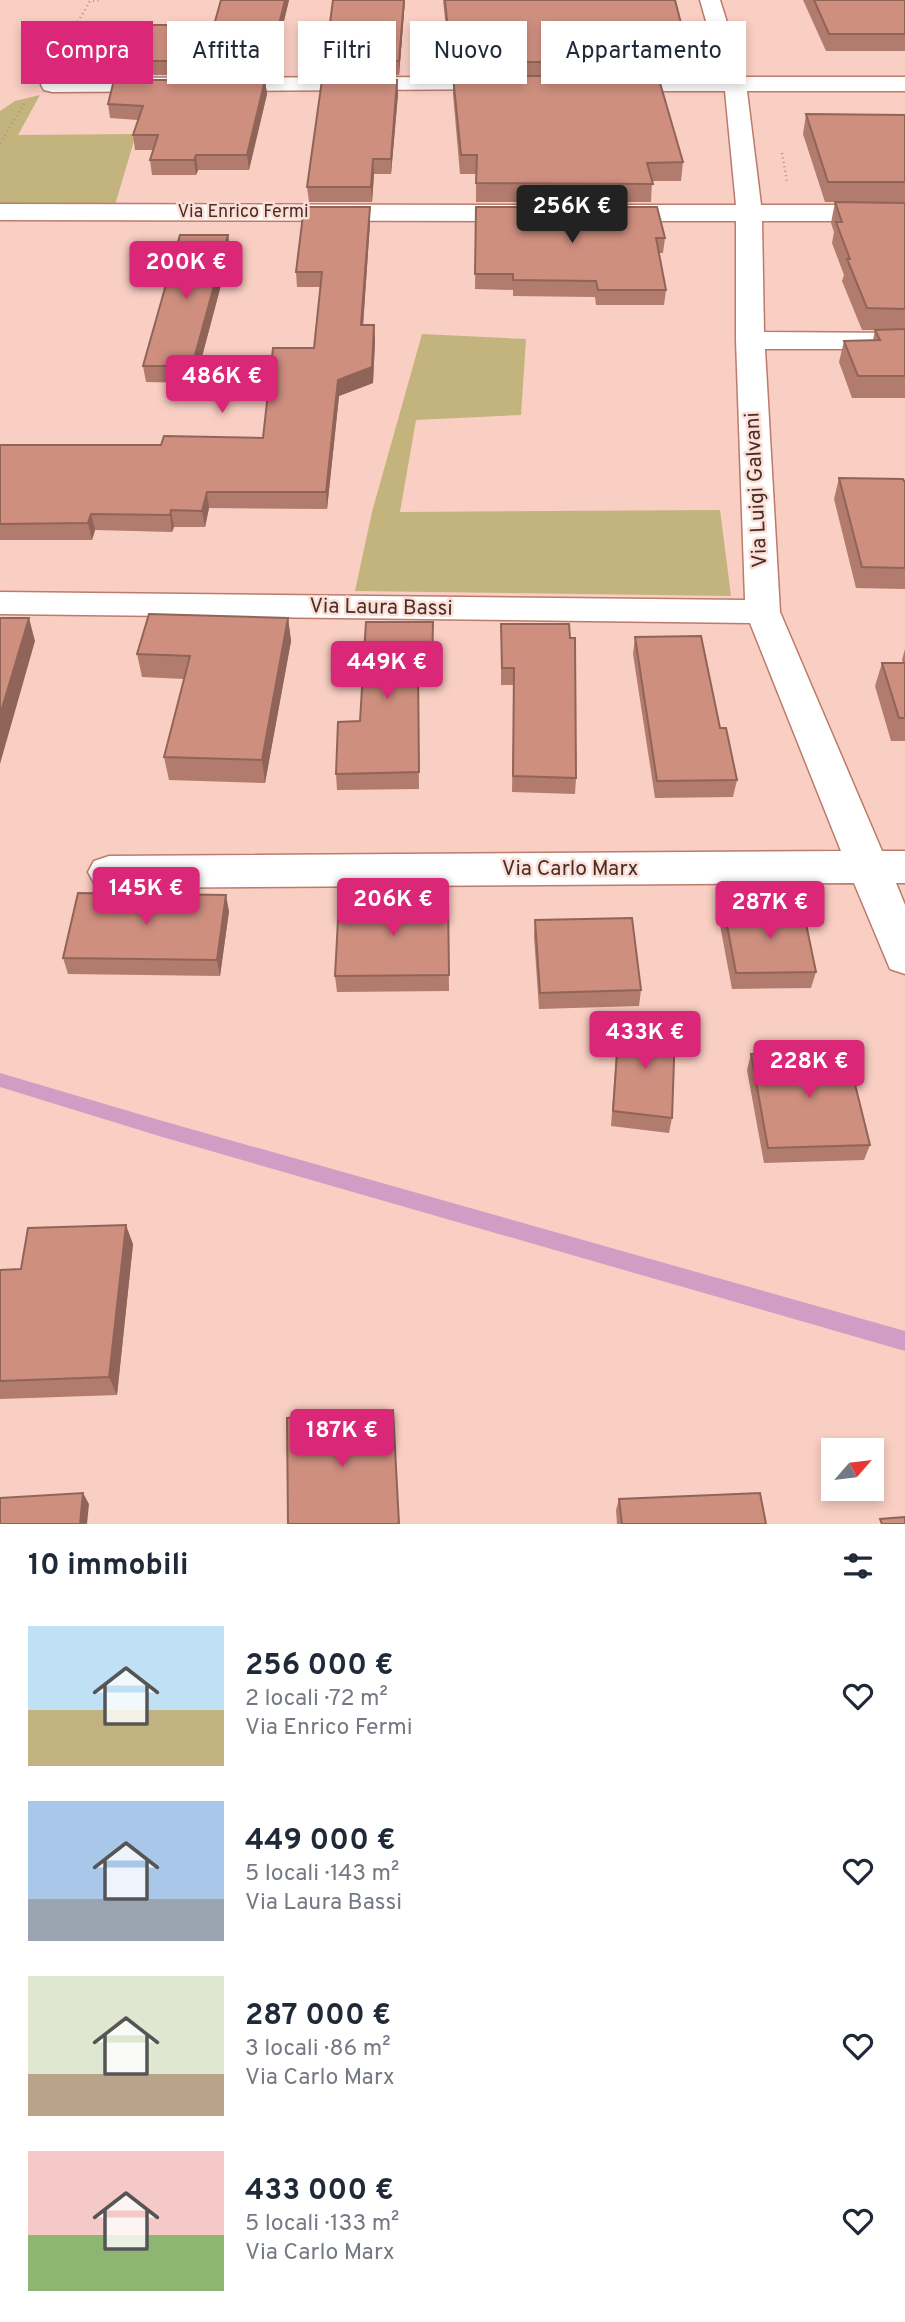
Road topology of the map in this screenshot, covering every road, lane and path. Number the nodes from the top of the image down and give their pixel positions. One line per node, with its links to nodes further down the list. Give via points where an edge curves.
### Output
1 (101, 0): 8 (path, via 90,1 48,74)
2 (710, 0): 3 (street, Via Luigi Galvani)
3 (716, 21)
4 (746, 83): 7 (street)
5 (526, 84): 8 (street)
6 (735, 84): 13 (street, Via Luigi Galvani)
7 (905, 84)
8 (52, 85): 9 (path, via 30,94)
9 (0, 144)
10 (0, 212): 11 (street, Via Enrico Fermi)
11 (555, 213)
12 (583, 213): 13 (street)
13 (748, 213): 14 (street); 15 (street, Via Luigi Galvani)
14 (905, 213)
15 (750, 340): 16 (street); 18 (street, Via Luigi Galvani)
16 (905, 341)
17 (0, 603): 18 (street, Via Laura Bassi)
18 (763, 612): 19 (street, Via Luigi Galvani)
19 (887, 867): 20 (street, Via Carlo Marx); 21 (street, Via Luigi Galvani)
20 (109, 872)
21 (905, 956)

